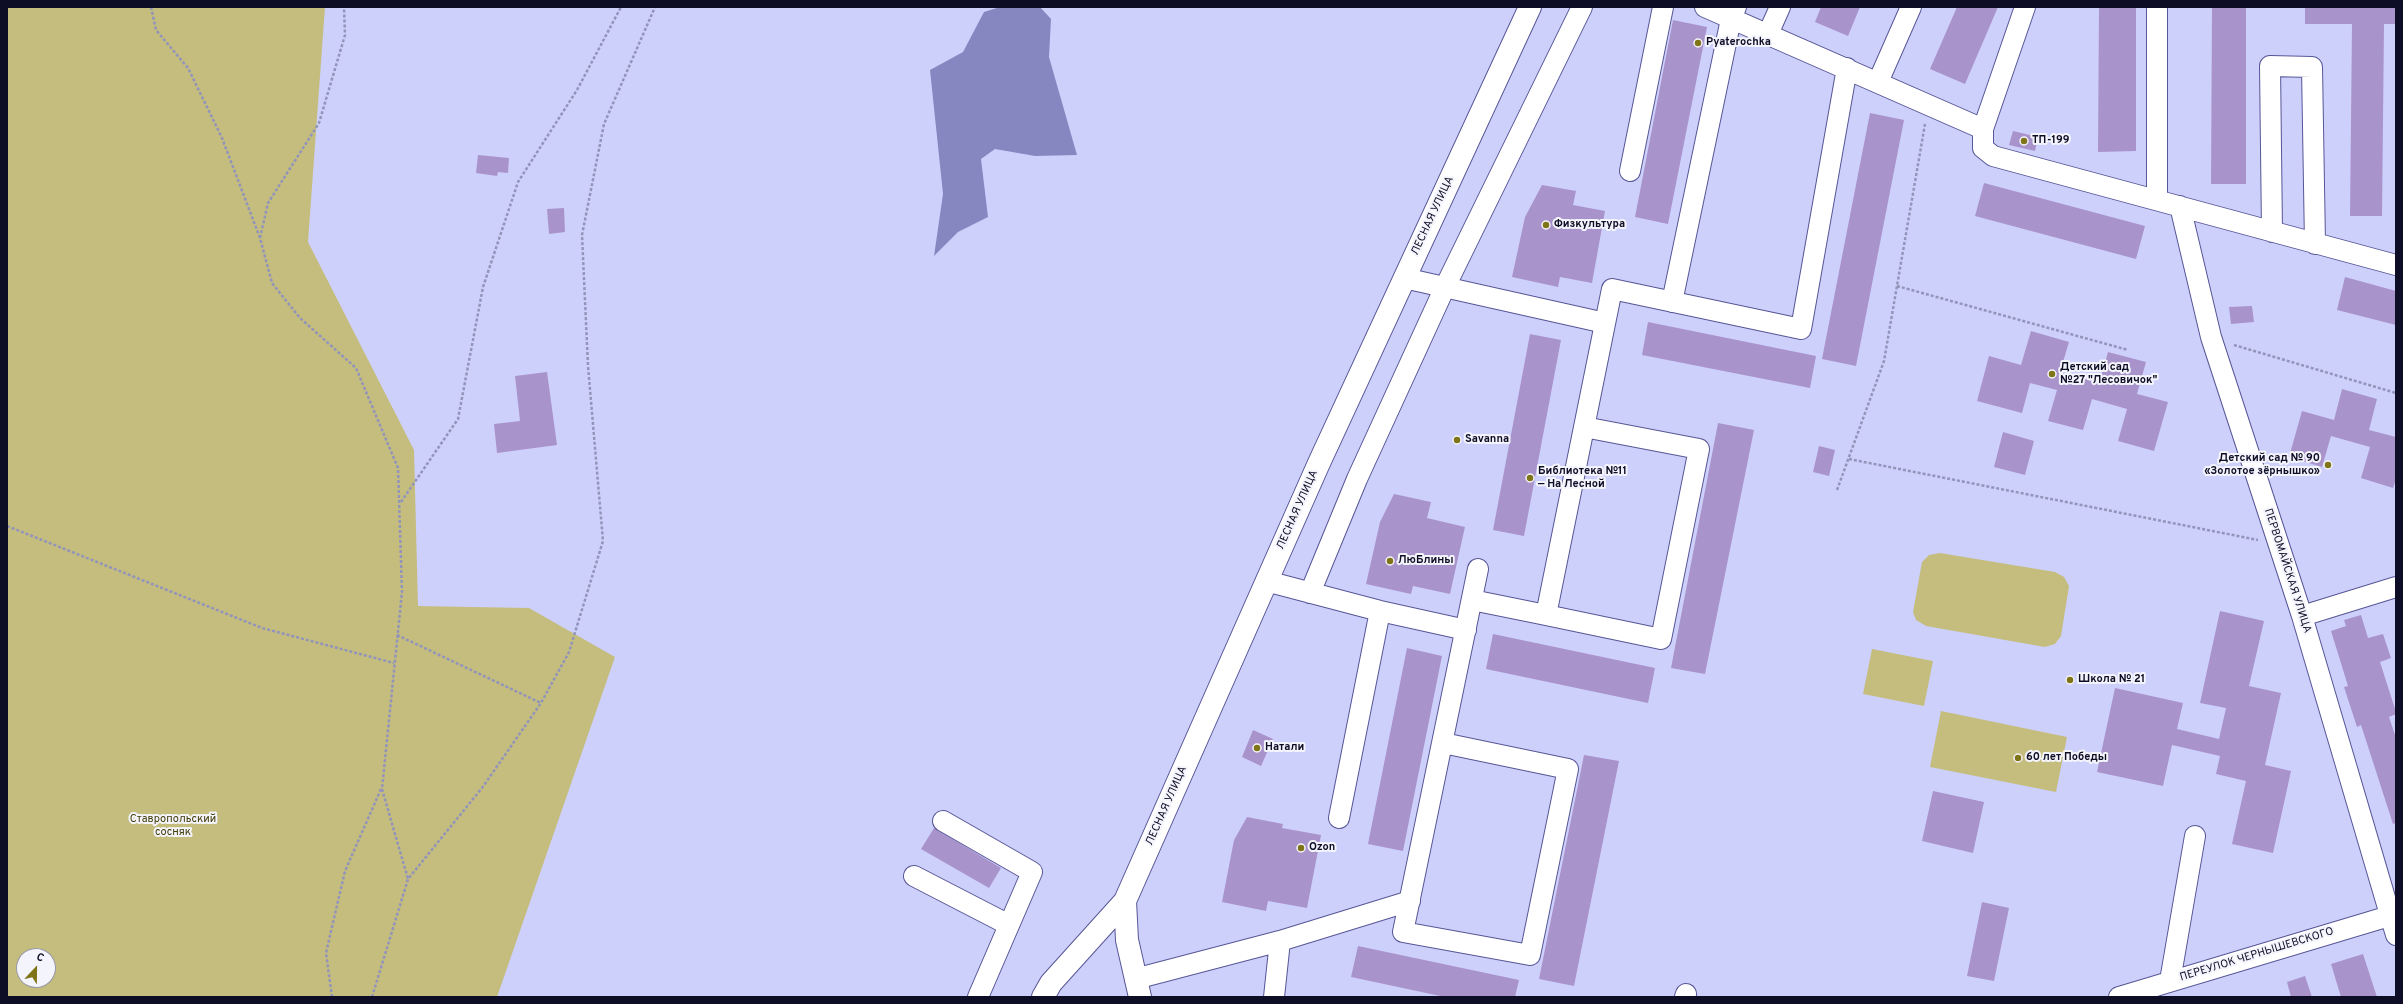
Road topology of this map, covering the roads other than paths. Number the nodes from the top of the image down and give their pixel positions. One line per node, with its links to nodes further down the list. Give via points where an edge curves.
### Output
1 (1530, 7): 20 (main road, ЛЕСНАЯ УЛИЦА)
2 (1582, 7): 21 (street)
3 (1663, 7): 14 (street)
4 (1705, 7): 9 (street)
5 (1780, 7): 10 (street)
6 (1911, 7): 12 (street)
7 (2025, 7): 13 (street)
8 (2157, 7): 15 (street)
9 (1734, 13): 10 (street); 22 (street)
10 (1768, 34): 11 (street)
11 (1846, 68): 12 (street); 22 (street, via 1801,328)
12 (1878, 82): 13 (street)
13 (1983, 129): 15 (street, via 1983,148 1993,156)
14 (1630, 171)
15 (2157, 200): 16 (street)
16 (2180, 206): 17 (street); 32 (street, ПЕРВОМАЙСКАЯ УЛИЦА, via 2211,337)
17 (2272, 232): 18 (street); 18 (street, via 2270,66 2312,67)
18 (2315, 244): 19 (street)
19 (2396, 265)
20 (1404, 278): 21 (street); 26 (main road, ЛЕСНАЯ УЛИЦА)
21 (1445, 287): 23 (street); 28 (street, via 1357,479)
22 (1672, 302): 23 (street, via 1612,289)
23 (1605, 323): 24 (street)
24 (1584, 427): 31 (street); 31 (street, via 1699,449 1661,639)
25 (1478, 569): 29 (street)
26 (1266, 581): 28 (street); 39 (main road, ЛЕСНАЯ УЛИЦА)
27 (2396, 587): 32 (street)
28 (1310, 592): 30 (street)
29 (1472, 600): 31 (street); 33 (street)
30 (1380, 611): 33 (street); 35 (street)
31 (1546, 615)
32 (2302, 616): 41 (street, ПЕРВОМАЙСКАЯ УЛИЦА)
33 (1466, 630): 34 (street)
34 (1443, 743): 40 (street); 40 (street, via 1568,769 1530,955 1403,932)
35 (1339, 818)
36 (943, 821): 42 (street, via 1032,872)
37 (2195, 836): 45 (street)
38 (914, 876): 42 (street)
39 (1125, 901): 46 (main road, via 1127,940); 48 (main road, ЛЕСНАЯ УЛИЦА, via 1051,983)
40 (1410, 901): 44 (street)
41 (2393, 915): 43 (street, ПЕРВОМАЙСКАЯ УЛИЦА); 45 (street, ПЕРЕУЛОК ЧЕРНЫШЕВСКОГО)
42 (1009, 925): 47 (street)
43 (2396, 935)
44 (1280, 941): 46 (street); 49 (street)
45 (2170, 981): 50 (street, ПЕРЕУЛОК ЧЕРНЫШЕВСКОГО)
46 (1137, 988)
47 (978, 997)
48 (1043, 997)
49 (1274, 997)
50 (2119, 997)

